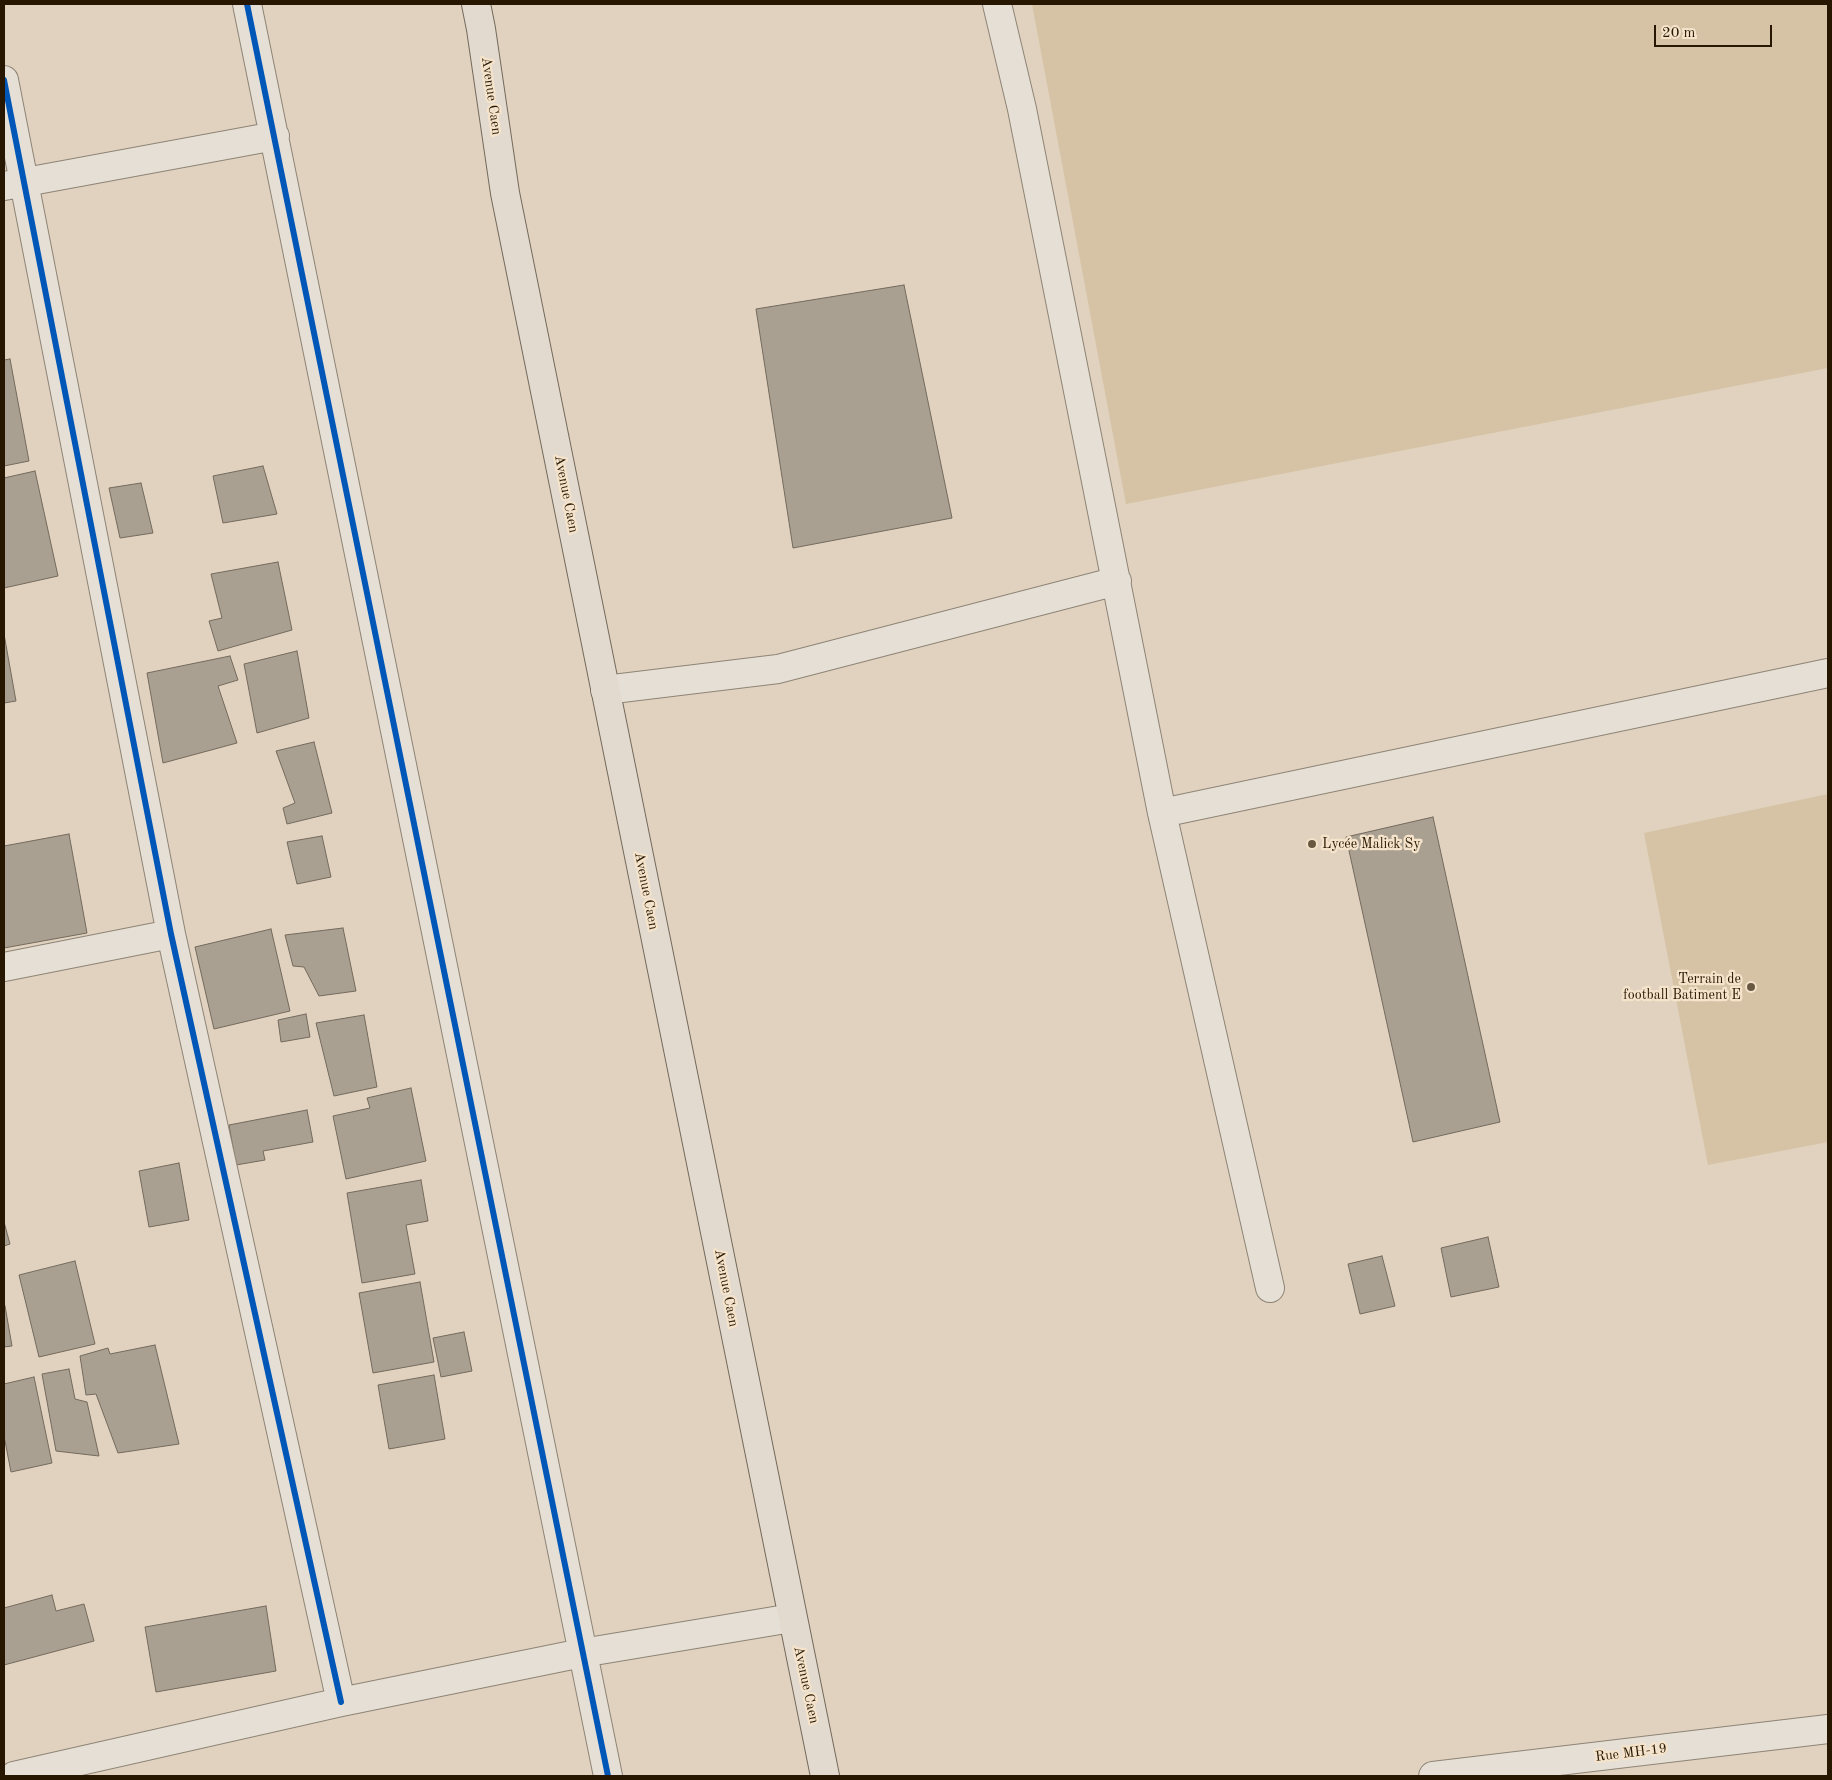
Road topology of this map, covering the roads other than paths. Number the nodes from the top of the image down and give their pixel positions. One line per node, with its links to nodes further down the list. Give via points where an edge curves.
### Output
1 (247, 4): 5 (street)
2 (476, 4): 9 (highway, Avenue Caen, via 505,193)
3 (993, 6): 7 (street, via 1024,118)
4 (4, 80): 6 (street)
5 (275, 136): 6 (street); 15 (street)
6 (14, 183): 11 (street)
7 (1117, 581): 9 (street, via 778,668); 10 (street)
8 (1828, 673): 10 (street)
9 (605, 690): 14 (highway, Avenue Caen)
10 (1162, 813): 13 (street)
11 (171, 934): 12 (street); 16 (street)
12 (4, 967)
13 (1270, 1288)
14 (792, 1618): 15 (street); 20 (highway, Avenue Caen)
15 (582, 1653): 16 (street); 19 (street)
16 (341, 1702): 18 (street)
17 (1828, 1729): 21 (street, Rue MH-19)
18 (14, 1776)
19 (608, 1776)
20 (825, 1776)
21 (1433, 1776)

